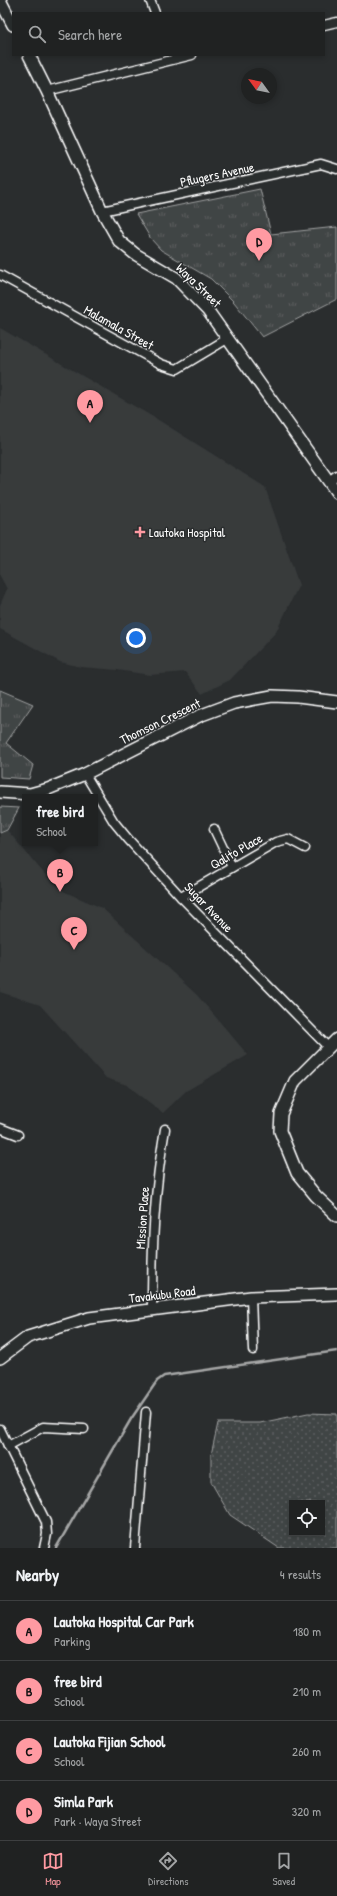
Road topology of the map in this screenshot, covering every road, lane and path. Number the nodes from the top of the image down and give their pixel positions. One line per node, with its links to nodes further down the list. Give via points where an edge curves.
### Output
1 (0, 0): 5 (main road)
2 (150, 0): 3 (street)
3 (155, 12)
4 (337, 22): 6 (street)
5 (12, 23)
6 (325, 25)
7 (29, 56): 9 (main road, Waya Street)
8 (175, 57): 9 (street)
9 (47, 91): 11 (main road, Waya Street)
10 (337, 169): 11 (street, Pflugers Avenue, via 321,164)
11 (102, 211): 13 (main road, Waya Street, via 118,241 176,278 208,311)
12 (0, 274): 13 (street, Malamala Street, via 161,364 177,369)
13 (227, 339): 14 (main road, Waya Street)
14 (333, 478): 15 (main road, Waya Street)
15 (337, 494)
16 (337, 702): 17 (main road, Thomson Crescent, via 272,696 234,703 199,716)
17 (85, 774): 18 (main road, Thomson Crescent, via 30,794); 19 (street, Sugar Avenue)
18 (0, 792)
19 (97, 794)
20 (98, 796): 24 (street, Sugar Avenue, via 114,822)
21 (214, 829): 23 (street)
22 (304, 848): 23 (street, Qalito Place, via 294,841 283,839)
23 (232, 867): 24 (street, Qalito Place)
24 (181, 896): 26 (street, Sugar Avenue)
25 (337, 1039): 26 (main road)
26 (328, 1047): 30 (main road, via 295,1081 281,1114 280,1131 297,1173)
27 (0, 1128): 29 (street)
28 (166, 1129): 33 (street, Mission Place, via 158,1171 152,1235)
29 (18, 1136)
30 (337, 1216)
31 (337, 1294): 32 (main road, Tavakubu Road)
32 (251, 1297): 33 (main road, Tavakubu Road); 34 (street)
33 (152, 1309): 35 (main road, Tavakubu Road, via 89,1318 28,1337)
34 (253, 1350)
35 (0, 1358)
36 (146, 1412): 41 (street)
37 (0, 1429): 39 (street)
38 (84, 1429): 39 (street, via 43,1427)
39 (8, 1446): 40 (street, via 46,1522)
40 (44, 1548)
41 (135, 1548)

